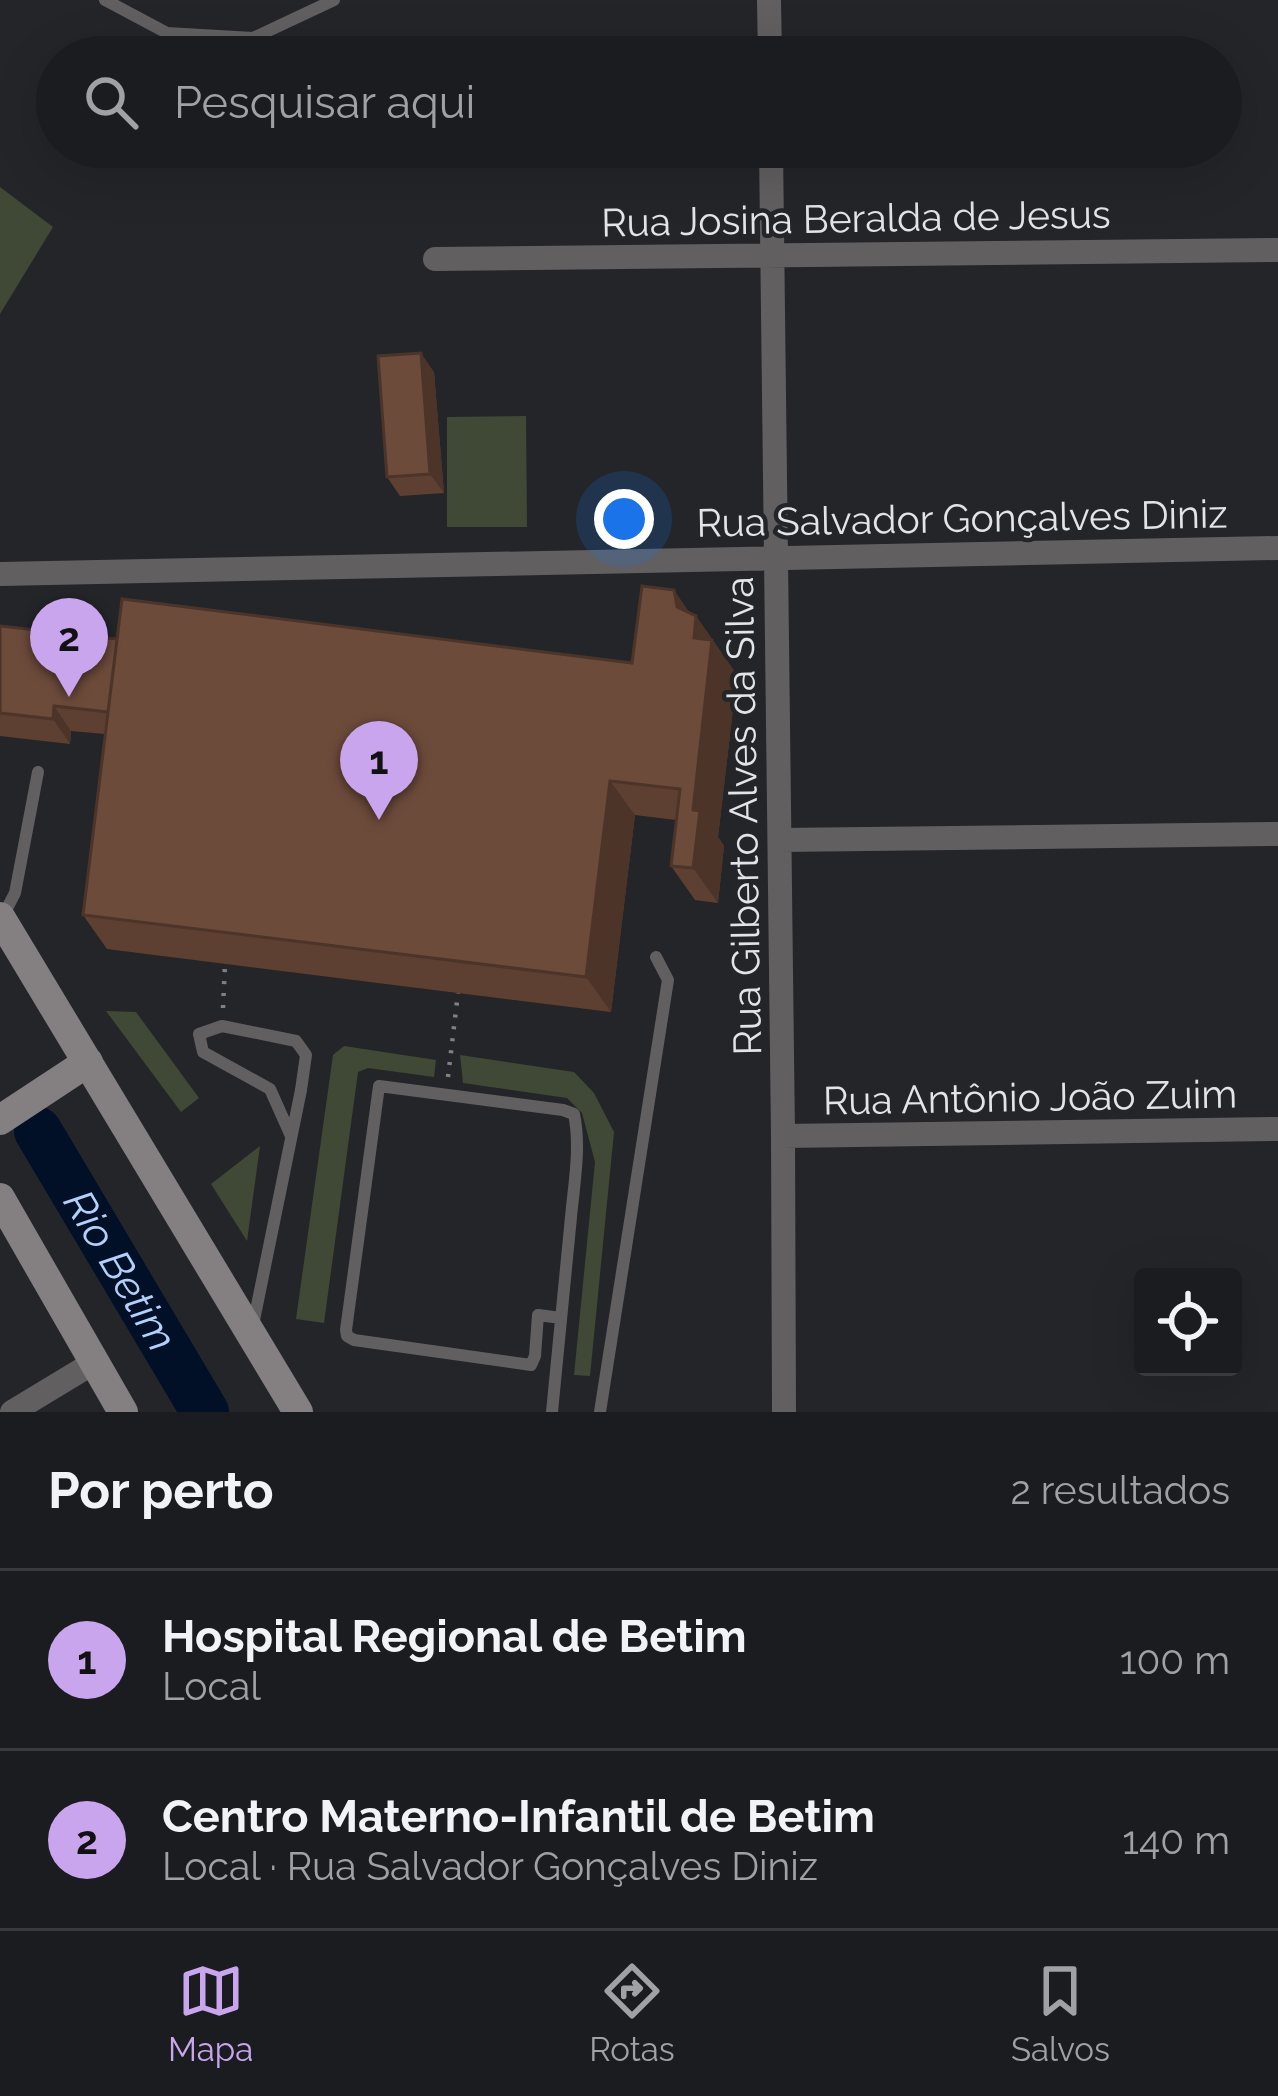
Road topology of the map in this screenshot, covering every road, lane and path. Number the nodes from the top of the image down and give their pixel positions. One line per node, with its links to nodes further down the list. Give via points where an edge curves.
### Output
1 (105, 0): 4 (lane, via 167,33)
2 (334, 0): 5 (lane)
3 (769, 0): 6 (street)
4 (219, 36)
5 (257, 36)
6 (770, 36)
7 (771, 168): 9 (street, Rua Gilberto Alves da Silva)
8 (1278, 250): 9 (street, Rua Josina Beralda de Jesus)
9 (773, 254): 10 (street, Rua Josina Beralda de Jesus); 12 (street, Rua Gilberto Alves da Silva)
10 (435, 259)
11 (1278, 548): 12 (street, Rua Salvador Gonçalves Diniz)
12 (776, 558): 13 (street, Rua Salvador Gonçalves Diniz); 16 (street, Rua Gilberto Alves da Silva)
13 (0, 574)
14 (38, 772): 17 (lane, via 15,893)
15 (1278, 834): 16 (street)
16 (780, 840): 27 (street, Rua Gilberto Alves da Silva)
17 (1, 918): 22 (main road)
18 (656, 957): 36 (lane, via 668,980)
19 (225, 964): 21 (path)
20 (458, 993): 23 (path)
21 (221, 1026): 26 (lane, via 199,1034 203,1052 270,1089); 26 (lane, via 296,1041 306,1055)
22 (78, 1069): 24 (main road); 30 (main road)
23 (446, 1095): 29 (lane, via 574,1114); 29 (lane, via 379,1086 347,1336 532,1365 538,1315)
24 (0, 1120)
25 (1278, 1129): 27 (street, Rua Antônio João Zuim)
26 (291, 1136): 30 (lane)
27 (783, 1136): 37 (street, Rua Gilberto Alves da Silva)
28 (0, 1198): 31 (main road)
29 (561, 1318): 35 (lane)
30 (251, 1334): 34 (main road)
31 (93, 1364): 32 (street); 33 (main road)
32 (12, 1412)
33 (123, 1412)
34 (298, 1412)
35 (552, 1412)
36 (600, 1412)
37 (784, 1412)

